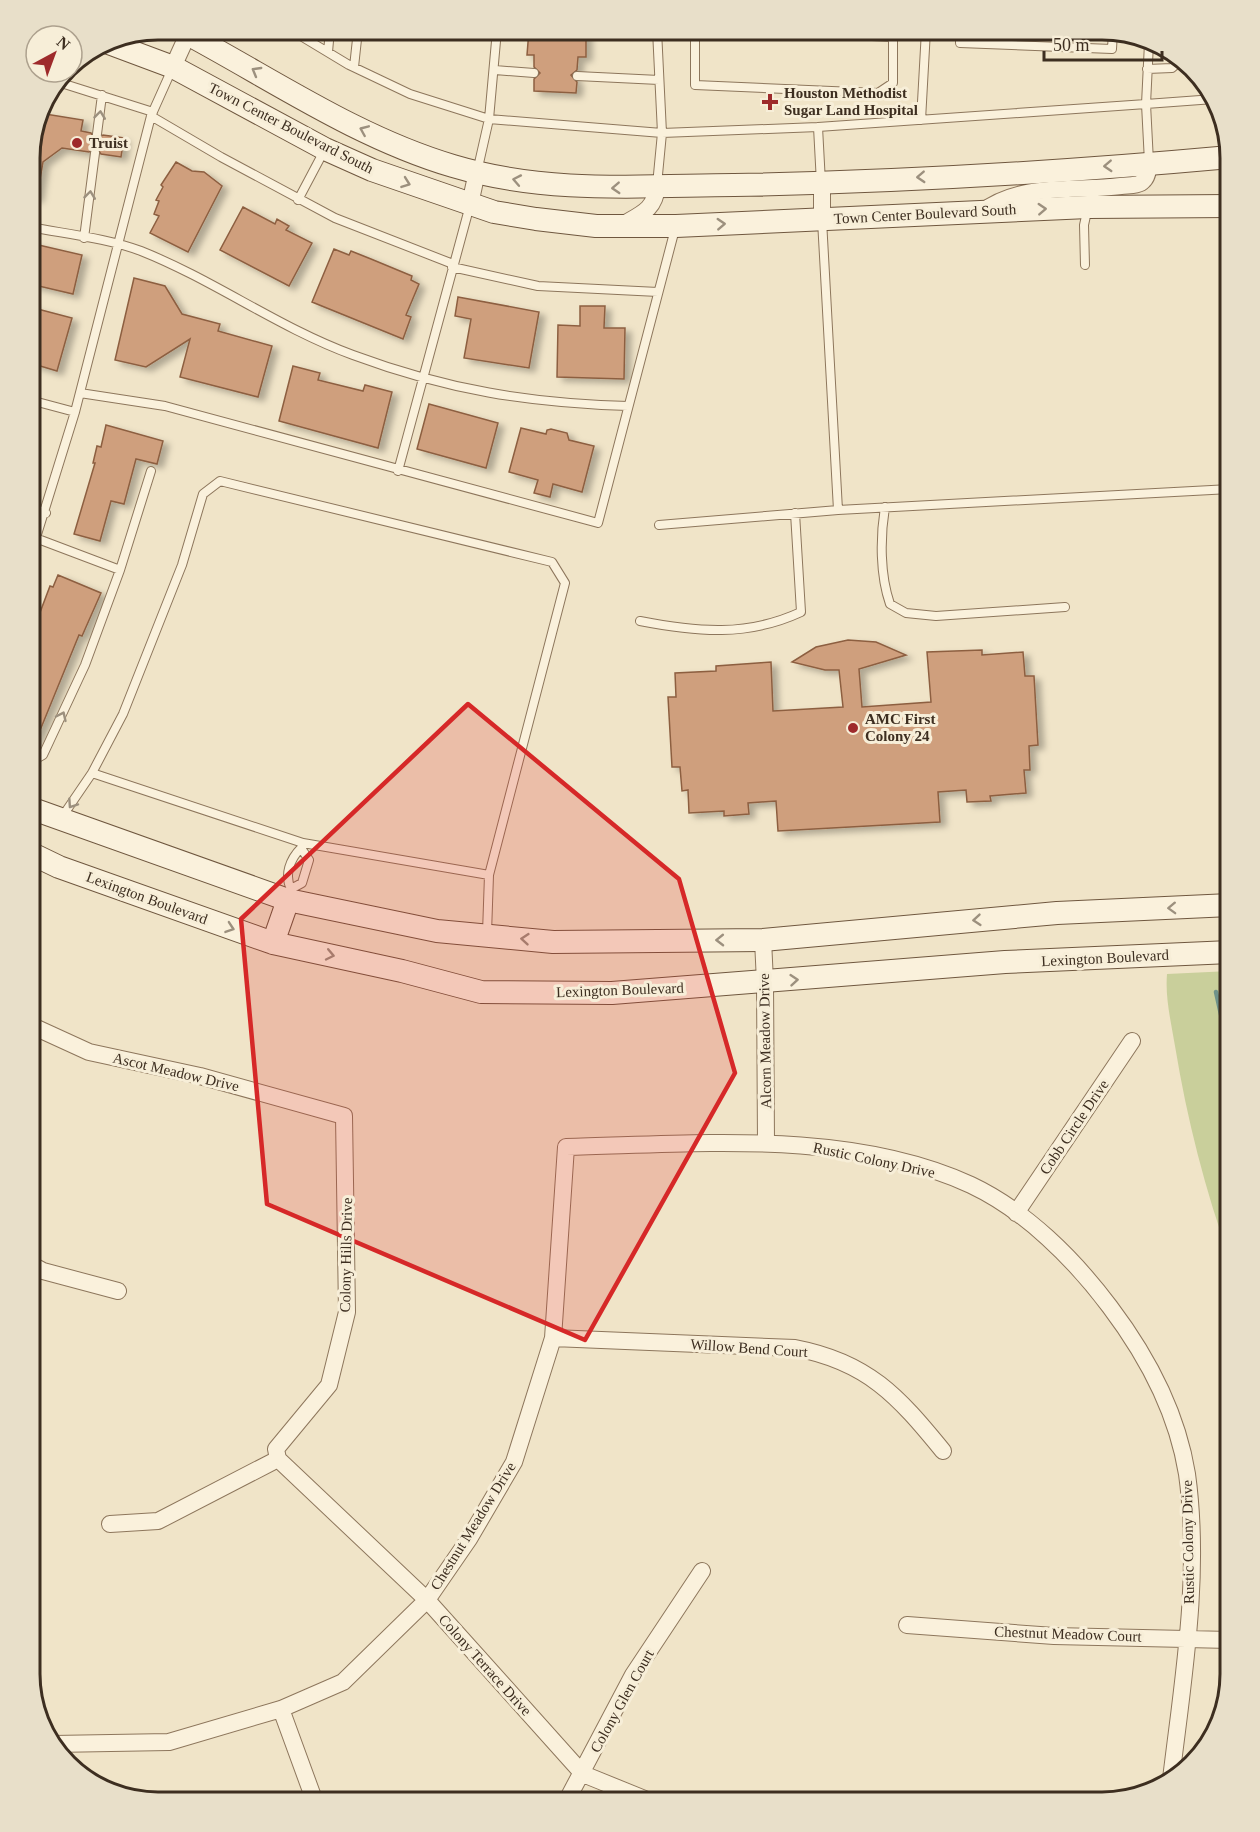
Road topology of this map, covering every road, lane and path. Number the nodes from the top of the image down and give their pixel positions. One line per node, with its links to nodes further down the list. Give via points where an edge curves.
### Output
1 (183, 40): 18 (street)
2 (202, 40): 38 (main road, Town Center Boulevard South, one-way to 2, via 347,123)
3 (308, 40): 15 (lane)
4 (329, 40): 15 (lane)
5 (357, 40): 17 (lane)
6 (496, 40): 20 (lane)
7 (657, 41): 23 (lane)
8 (695, 41): 9 (lane, via 695,85 878,93 892,83)
9 (893, 41)
10 (925, 41): 30 (lane)
11 (960, 41): 12 (lane, via 1113,49)
12 (1113, 42)
13 (120, 47): 18 (main road, Town Center Boulevard South)
14 (1148, 51): 19 (lane)
15 (328, 52): 17 (lane)
16 (1174, 66): 19 (lane)
17 (354, 67): 29 (lane, via 410,94)
18 (173, 68): 28 (lane); 34 (main road, Town Center Boulevard South)
19 (1147, 69): 27 (lane)
20 (495, 70): 21 (lane); 29 (lane)
21 (534, 73)
22 (577, 76): 23 (lane)
23 (659, 80): 32 (lane)
24 (67, 85): 25 (lane)
25 (102, 95): 28 (lane); 33 (lane, one-way to 25)
26 (1204, 100): 27 (lane)
27 (1146, 104): 30 (lane); 37 (lane)
28 (152, 114): 41 (lane); 51 (lane)
29 (489, 119): 32 (lane); 38 (lane)
30 (921, 120): 31 (lane)
31 (818, 127): 32 (lane); 39 (lane)
32 (662, 133): 40 (lane)
33 (98, 134)
34 (325, 149): 41 (lane); 42 (main road, Town Center Boulevard South, one-way to 42)
35 (95, 153): 50 (lane, one-way to 35)
36 (1220, 158): 37 (main road, Town Center Boulevard South)
37 (1149, 164): 39 (main road, Town Center Boulevard South, one-way to 39); 45 (street, via 1146,179 1141,183 1030,191 998,200)
38 (477, 172): 40 (main road, Town Center Boulevard South, one-way to 38, via 603,189 533,184); 42 (street)
39 (822, 183): 40 (main road, Town Center Boulevard South); 46 (street)
40 (657, 186): 47 (street, via 656,200 645,212)
41 (298, 200): 53 (lane)
42 (470, 204): 47 (main road, Town Center Boulevard South, via 536,219); 53 (lane)
43 (1220, 206): 44 (main road, Town Center Boulevard South)
44 (1089, 207): 45 (main road, Town Center Boulevard South, one-way to 44); 52 (lane, via 1084,225)
45 (982, 212): 46 (main road, Town Center Boulevard South)
46 (822, 219): 48 (main road, Town Center Boulevard South, one-way to 46); 64 (lane)
47 (621, 226): 48 (main road, Town Center Boulevard South)
48 (676, 226): 54 (lane)
49 (41, 229): 50 (lane)
50 (84, 238): 51 (lane)
51 (117, 244): 55 (lane, via 164,261 304,334 352,355); 56 (lane)
52 (1084, 264)
53 (453, 266): 54 (lane, via 538,286); 55 (lane)
54 (658, 292): 58 (lane)
55 (423, 378): 58 (lane, via 517,399); 61 (lane)
56 (80, 393): 59 (lane); 61 (lane, via 165,406)
57 (41, 403): 59 (lane)
58 (628, 406): 61 (lane, via 598,524)
59 (75, 412): 66 (lane)
60 (151, 471): 71 (lane)
61 (398, 471)
62 (1220, 490): 63 (lane)
63 (885, 507): 64 (lane); 72 (lane, via 885,588 890,604 906,613 936,616)
64 (838, 510): 67 (lane)
65 (41, 511): 66 (lane)
66 (46, 513): 69 (lane)
67 (795, 513): 68 (lane); 73 (lane, via 801,612 775,624 701,632)
68 (659, 525)
69 (41, 530)
70 (41, 540): 71 (lane)
71 (120, 570): 74 (lane, one-way to 71, via 85,665)
72 (1065, 608)
73 (640, 621)
74 (41, 757)
75 (92, 773): 77 (lane, one-way to 77); 78 (lane); 80 (lane, via 123,714 182,565 203,494 220,481 541,559 552,562 565,583)
76 (41, 812): 77 (main road)
77 (60, 820): 81 (main road)
78 (302, 845): 80 (lane); 81 (lane, via 293,856 287,880); 81 (lane, via 309,861 302,884)
79 (41, 858): 85 (main road, Lexington Boulevard, one-way to 85)
80 (489, 875): 83 (lane)
81 (290, 895): 83 (main road, via 437,931); 85 (main road)
82 (1220, 905): 84 (main road, one-way to 84, via 1057,913)
83 (487, 936): 84 (main road, one-way to 83, via 553,942)
84 (763, 940): 87 (street, Alcorn Meadow Drive)
85 (273, 943): 87 (main road, Lexington Boulevard, one-way to 87, via 481,992 612,993)
86 (1220, 952): 87 (main road, Lexington Boulevard, one-way to 86, via 1005,962)
87 (765, 982): 91 (street, Alcorn Meadow Drive)
88 (40, 1030): 90 (street, Ascot Meadow Drive, via 89,1052 200,1076)
89 (1132, 1041): 93 (street, Cobb Circle Drive)
90 (326, 1111): 98 (street, Colony Hills Drive, via 344,1116 347,1311 329,1385 276,1449)
91 (766, 1142): 92 (street, Rustic Colony Drive); 93 (street, Rustic Colony Drive, via 830,1148 925,1168 972,1186)
92 (566, 1147): 96 (street, Chestnut Meadow Drive)
93 (1016, 1214): 103 (street, Rustic Colony Drive, via 1088,1278 1137,1343 1156,1377 1186,1473 1191,1587)
94 (40, 1269): 95 (street)
95 (118, 1290)
96 (553, 1338): 97 (street, Willow Bend Court, via 795,1348 827,1354 857,1368 889,1391); 101 (street, Chestnut Meadow Drive, via 514,1462)
97 (943, 1452)
98 (278, 1459): 99 (street, via 158,1521); 101 (street, Colony Terrace Drive)
99 (110, 1524)
100 (702, 1571): 108 (street, Colony Glen Court, via 633,1675)
101 (427, 1600): 105 (street, Chestnut Meadow Drive, via 343,1682); 108 (street, Colony Terrace Drive)
102 (907, 1626): 103 (street, Chestnut Meadow Court, via 1054,1636)
103 (1188, 1638): 104 (street, Chestnut Meadow Court); 107 (street, Rustic Colony Drive)
104 (1220, 1640)
105 (281, 1709): 106 (street, Chestnut Meadow Drive, via 169,1742); 109 (street)
106 (64, 1744)
107 (1172, 1767)
108 (583, 1774): 110 (street, Colony Glen Court); 111 (street, Colony Terrace Drive)
109 (311, 1791)
110 (572, 1791)
111 (626, 1791)

